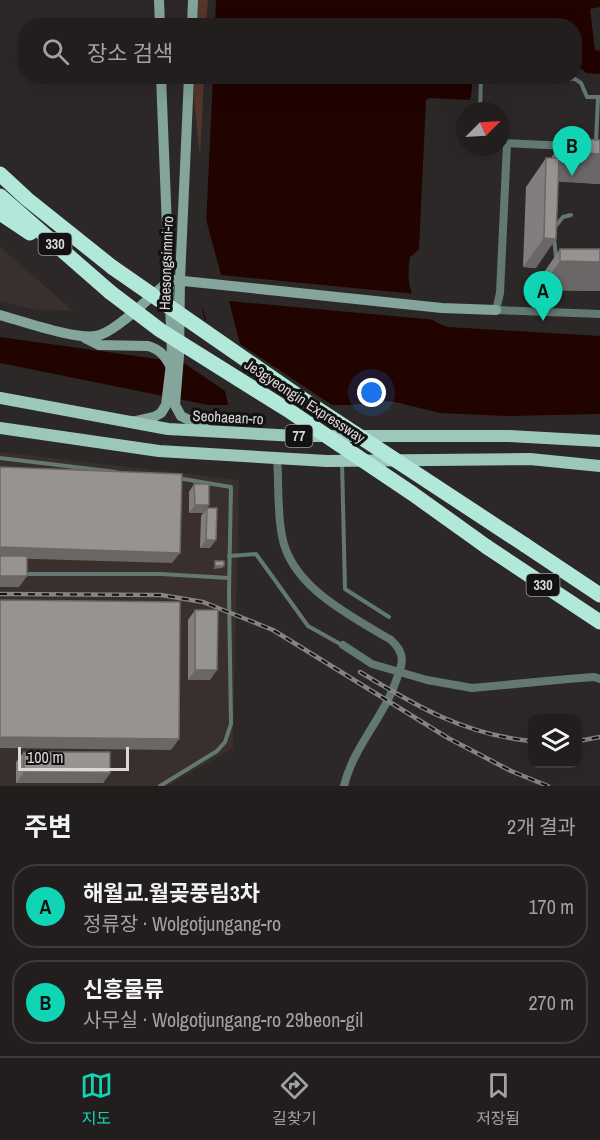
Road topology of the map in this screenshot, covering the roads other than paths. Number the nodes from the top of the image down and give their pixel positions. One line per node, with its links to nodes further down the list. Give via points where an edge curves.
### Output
1 (159, 0): 3 (main road)
2 (193, 0): 4 (main road)
3 (160, 18)
4 (192, 18)
5 (162, 84): 22 (main road, Haesongsimni-ro)
6 (188, 84): 22 (main road, Haesongsimni-ro)
7 (481, 84): 10 (lane)
8 (581, 84): 9 (lane, via 587,97)
9 (599, 98): 14 (lane)
10 (480, 102)
11 (510, 143): 12 (street)
12 (574, 146)
13 (585, 146): 14 (street)
14 (598, 146)
15 (504, 156): 23 (street, via 500,293)
16 (0, 174): 42 (highway, Je3gyeongin Expressway / 330, bridge, via 112,267 310,405)
17 (0, 196): 21 (highway, Je3gyeongin Expressway / 330)
18 (0, 213): 21 (highway)
19 (571, 215): 20 (lane, via 556,224)
20 (557, 259)
21 (95, 279): 44 (highway, Je3gyeongin Expressway / 330, bridge, via 160,330 291,412)
22 (175, 280): 23 (main road, via 442,308); 26 (main road, via 99,336); 27 (main road, Haesongsimni-ro); 31 (main road, Haesongsimni-ro, via 179,356 175,405 181,416)
23 (496, 310): 24 (street)
24 (600, 314)
25 (0, 315): 26 (main road)
26 (82, 337): 27 (main road, via 99,345 156,348)
27 (171, 367): 29 (main road, Haesongsimni-ro, via 166,405 161,413)
28 (0, 398): 29 (main road, Seohaean-ro / 77)
29 (131, 422): 31 (main road, Seohaean-ro / 77)
30 (0, 428): 34 (main road, 77, via 159,451)
31 (211, 432): 32 (main road, Seohaean-ro / 77)
32 (600, 441)
33 (0, 458): 37 (lane)
34 (277, 458): 35 (main road, 77); 48 (street, bridge, via 282,537 293,564 319,594 392,639 400,648 397,678 380,717 347,770)
35 (342, 462): 36 (main road, 77, via 530,459); 43 (lane, via 345,589)
36 (600, 466)
37 (127, 473)
38 (174, 478): 39 (lane, via 231,487)
39 (229, 556): 41 (lane); 45 (lane, via 256,554 308,626)
40 (27, 574): 41 (lane, via 161,574)
41 (229, 579): 47 (lane, via 229,734 217,751)
42 (600, 595)
43 (388, 617)
44 (600, 622)
45 (343, 645): 46 (street, via 372,664 472,688)
46 (600, 679)
47 (160, 786)
48 (344, 786)

